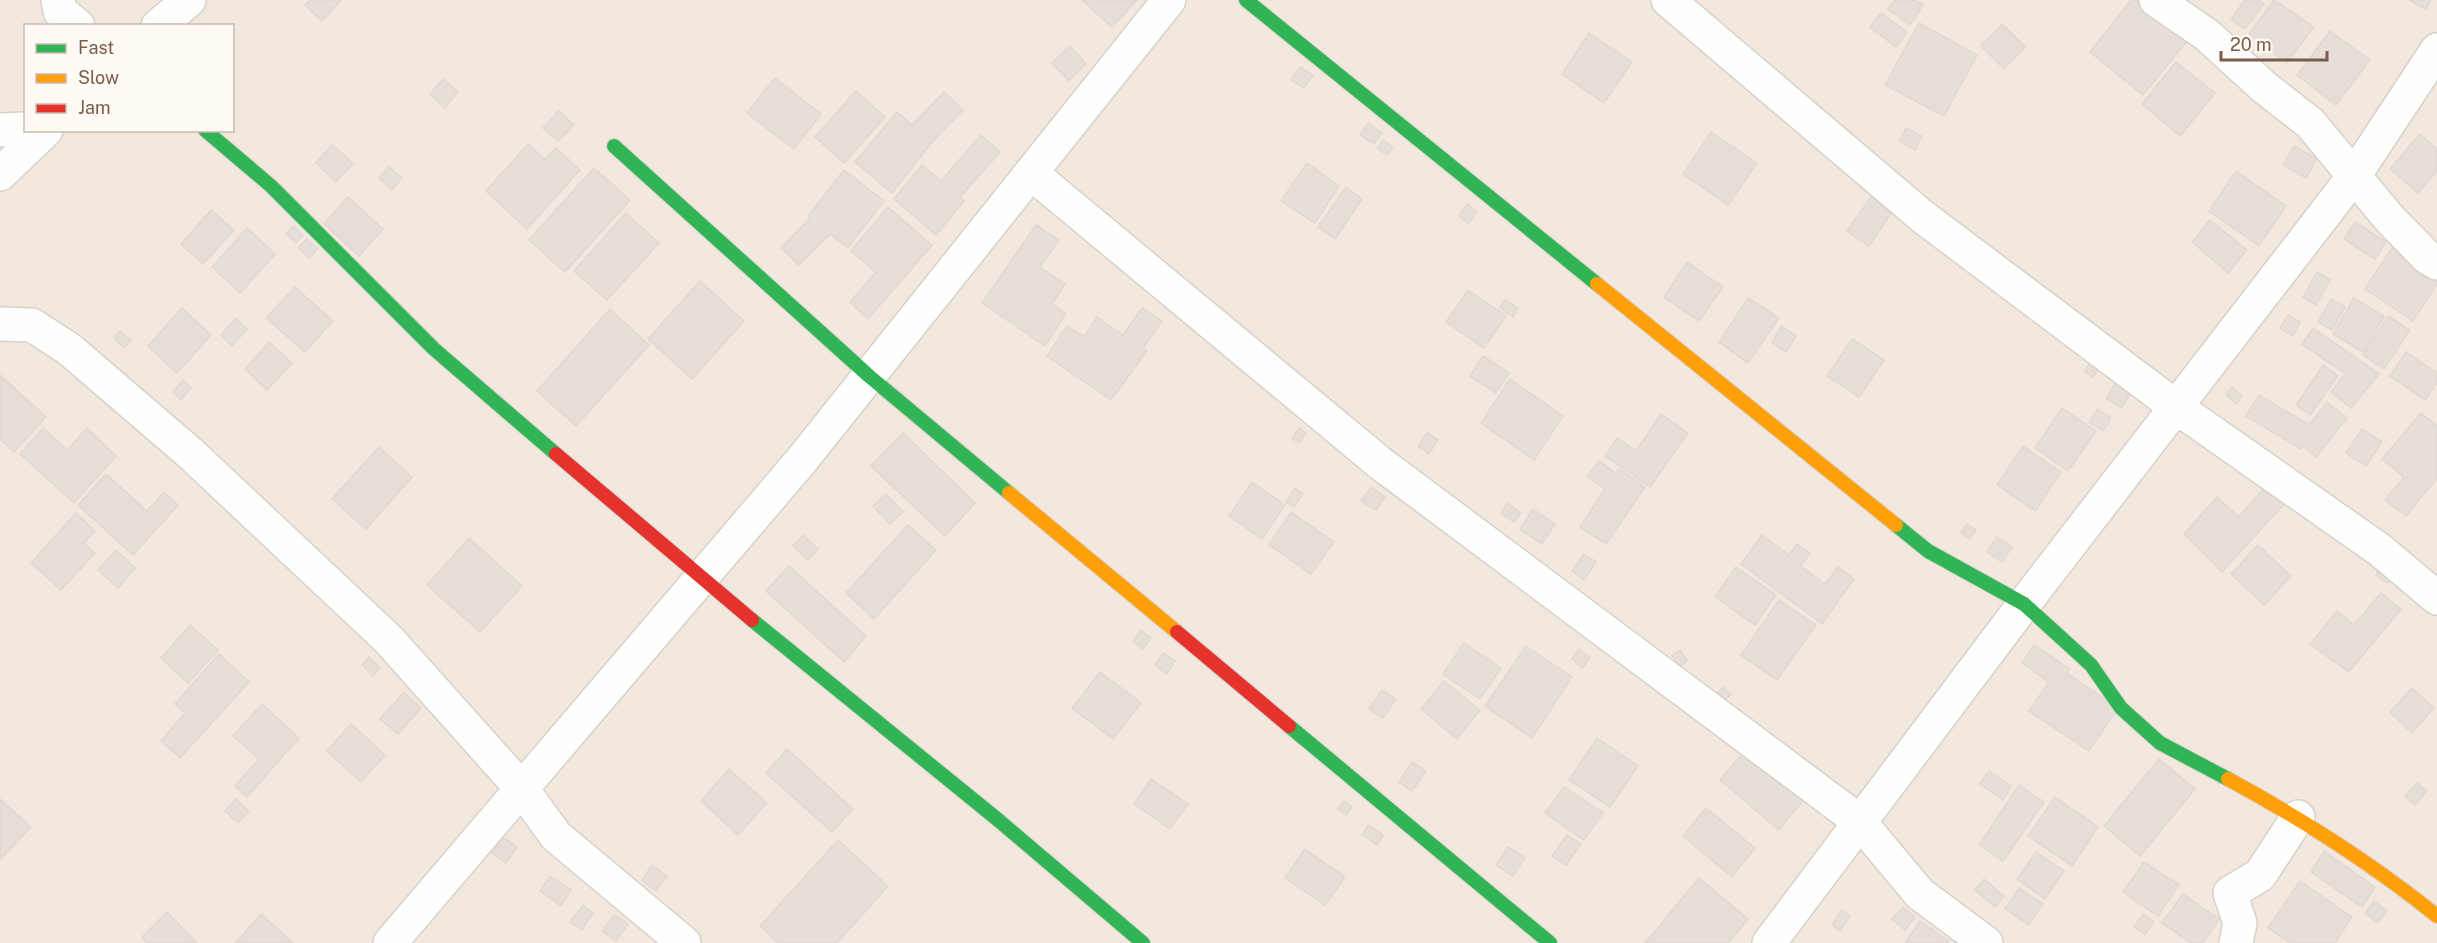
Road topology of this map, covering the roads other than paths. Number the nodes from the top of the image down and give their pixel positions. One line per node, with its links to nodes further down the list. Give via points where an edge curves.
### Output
1 (58, 0): 7 (street, via 60,11)
2 (189, 0): 8 (street)
3 (1169, 0): 15 (street)
4 (1246, 0): 24 (street, via 1928,551)
5 (1668, 0): 21 (street, via 1923,217)
6 (2156, 0): 17 (street, via 2207,35 2310,123)
7 (76, 24)
8 (160, 24)
9 (2437, 50): 17 (street)
10 (24, 129): 11 (street)
11 (0, 130)
12 (44, 132): 16 (street)
13 (207, 132): 22 (street, via 271,186 434,349)
14 (614, 146): 20 (street)
15 (1031, 173): 20 (street); 27 (street, via 1380,463)
16 (0, 174)
17 (2354, 176): 18 (street, via 2389,218); 21 (street)
18 (2437, 263)
19 (0, 324): 25 (street, via 32,325 69,348 190,453 388,639)
20 (869, 376): 22 (street); 32 (street)
21 (2176, 407): 23 (street, via 2380,550); 24 (street)
22 (701, 579): 25 (street); 31 (street)
23 (2437, 598)
24 (2024, 604): 26 (street, via 2091,665 2121,708 2160,742); 27 (street)
25 (522, 789): 29 (street); 30 (street, via 556,836)
26 (2298, 817): 28 (street, via 2388,877); 35 (street, via 2260,875 2230,893 2240,923)
27 (1859, 821): 33 (street); 34 (street, via 1920,894)
28 (2437, 916)
29 (390, 943)
30 (684, 943)
31 (1143, 943)
32 (1550, 943)
33 (1769, 943)
34 (1986, 943)
35 (2236, 943)

